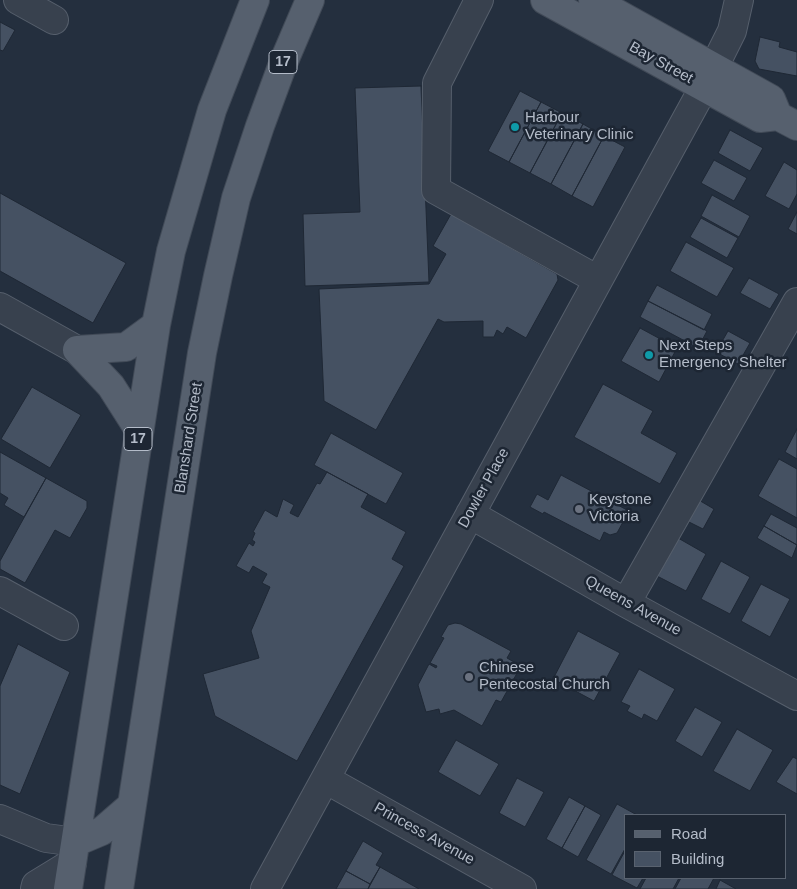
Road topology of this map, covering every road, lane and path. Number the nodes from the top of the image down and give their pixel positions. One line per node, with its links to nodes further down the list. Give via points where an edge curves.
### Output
1 (18, 0): 8 (street)
2 (255, 0): 14 (main road, 17, via 193,171 171,250)
3 (310, 0): 23 (main road, Blanshard Street / 17, via 284,61 236,198 218,276 202,353)
4 (479, 0): 11 (street, via 437,83 436,190)
5 (545, 0): 9 (main road, Bay Street)
6 (593, 0): 9 (main road, Bay Street)
7 (740, 0): 9 (street, Dowler Place, via 732,31)
8 (54, 20)
9 (709, 77): 10 (main road, Bay Street, via 771,99); 11 (street, Dowler Place)
10 (788, 121)
11 (598, 280): 17 (street, Dowler Place)
12 (797, 302): 19 (street)
13 (0, 307): 15 (street)
14 (156, 325): 15 (main road, via 126,347); 16 (main road, 17)
15 (77, 350): 16 (main road, via 111,386)
16 (139, 430): 25 (main road, 17)
17 (470, 514): 19 (street, Queens Avenue); 22 (street, Dowler Place)
18 (0, 592): 20 (street)
19 (626, 603): 21 (street, Queens Avenue)
20 (64, 626)
21 (794, 687)
22 (327, 780): 28 (street, Dowler Place); 29 (street, Princess Avenue)
23 (132, 805): 25 (main road); 27 (main road, Blanshard Street / 17)
24 (0, 818): 25 (street, via 46,838)
25 (72, 864): 26 (street, via 36,885)
26 (35, 889)
27 (119, 889)
28 (265, 889)
29 (522, 889)

